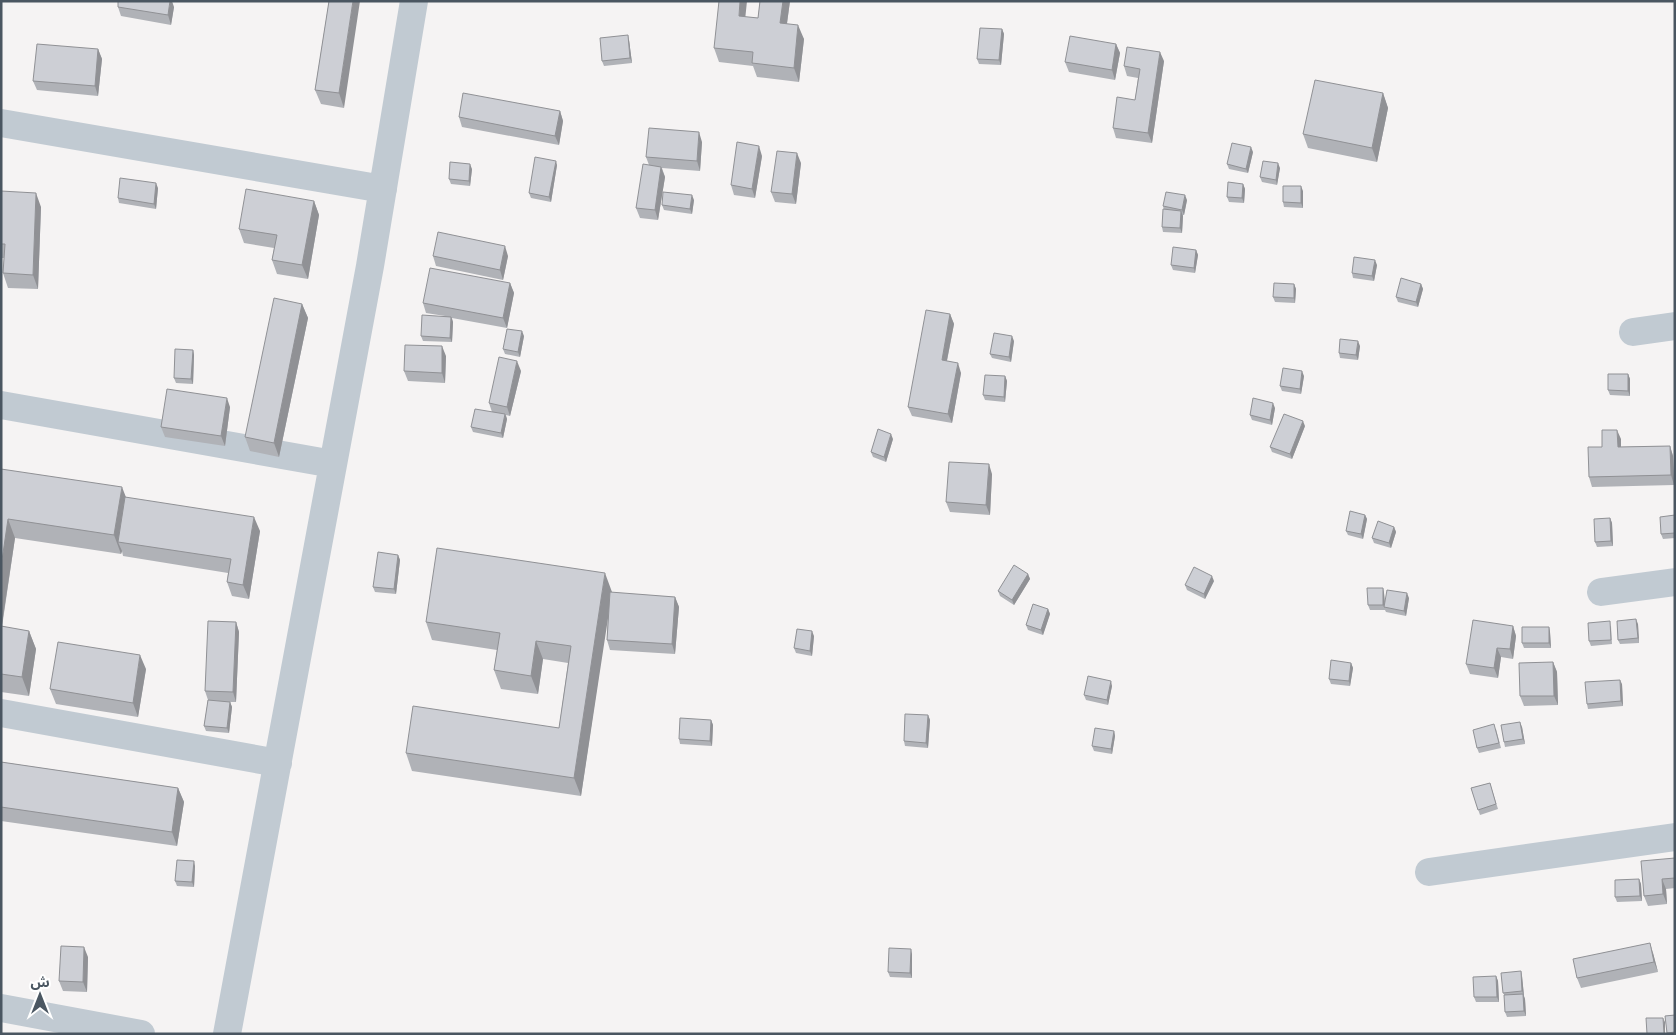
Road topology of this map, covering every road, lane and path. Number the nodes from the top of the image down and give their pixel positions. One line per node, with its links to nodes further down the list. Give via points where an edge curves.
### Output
1 (414, 1): 3 (street)
2 (1, 123): 3 (street)
3 (383, 189): 7 (street)
4 (1675, 326): 5 (street)
5 (1633, 332)
6 (1, 405): 7 (street)
7 (333, 464): 11 (street)
8 (1675, 582): 9 (street)
9 (1602, 592)
10 (1, 713): 11 (street)
11 (278, 763): 16 (street)
12 (1675, 837): 13 (street)
13 (1429, 872)
14 (1, 1008): 15 (street)
15 (141, 1034)
16 (227, 1034)

